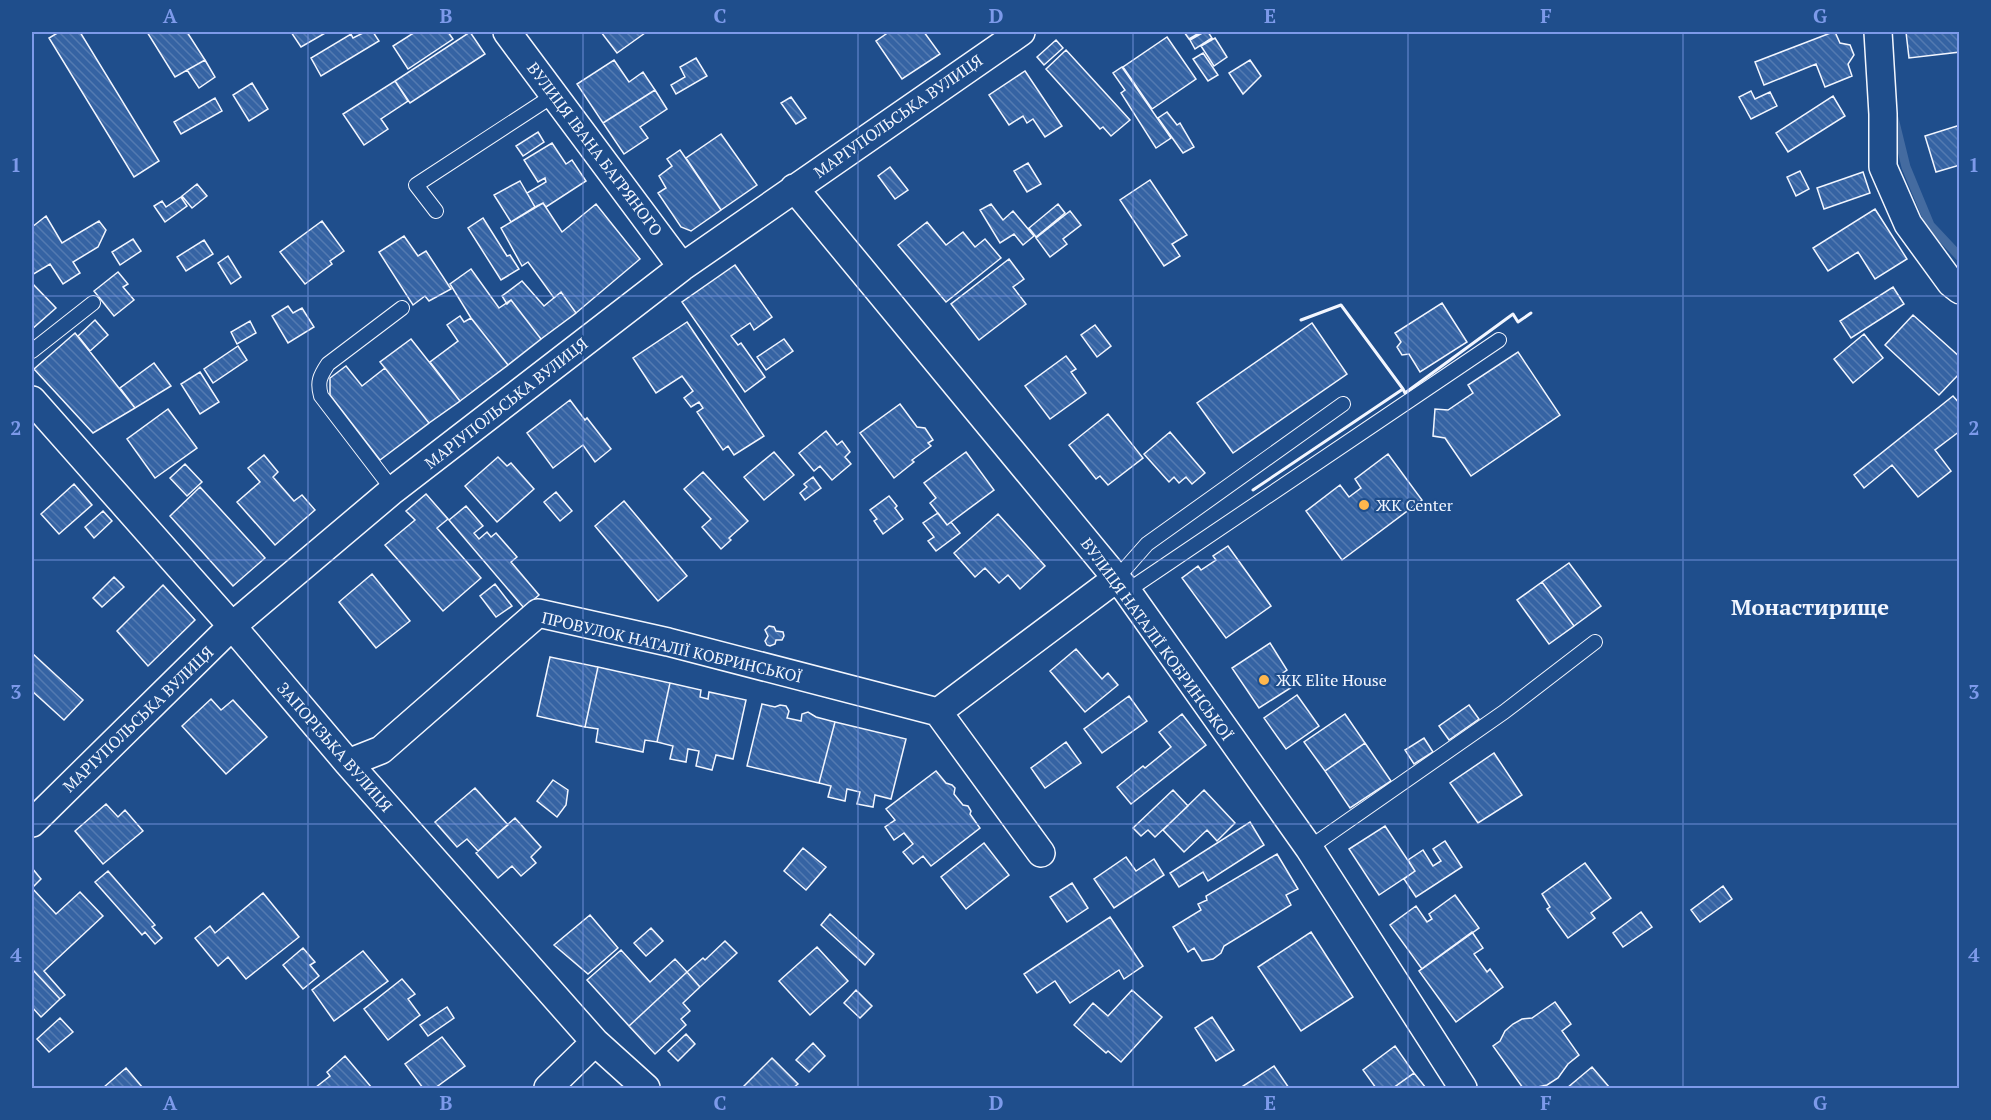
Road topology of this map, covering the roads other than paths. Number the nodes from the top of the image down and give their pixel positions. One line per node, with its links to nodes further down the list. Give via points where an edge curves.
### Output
1 (507, 32): 4 (street, ВУЛИЦЯ ІВАНА БАГРЯНОГО)
2 (1021, 32): 5 (street, МАРІУПОЛЬСЬКА ВУЛИЦЯ)
3 (1878, 32): 8 (street, via 1882,167 1908,224)
4 (554, 94): 6 (lane, via 416,185); 7 (street, ВУЛИЦЯ ІВАНА БАГРЯНОГО)
5 (794, 188): 7 (street, МАРІУПОЛЬСЬКА ВУЛИЦЯ); 16 (street, ВУЛИЦЯ НАТАЛІЇ КОБРИНСЬКОЇ)
6 (436, 211)
7 (682, 267): 15 (street, МАРІУПОЛЬСЬКА ВУЛИЦЯ)
8 (1959, 291)
9 (93, 303): 12 (lane)
10 (402, 308): 15 (lane, via 327,364 318,386 321,396)
11 (1499, 340): 16 (lane)
12 (32, 351)
13 (32, 400): 17 (street, ЗАПОРІЗЬКА ВУЛИЦЯ)
14 (1343, 404): 16 (lane, via 1147,544)
15 (393, 490): 17 (street, МАРІУПОЛЬСЬКА ВУЛИЦЯ)
16 (1122, 585): 19 (street); 22 (street, ВУЛИЦЯ НАТАЛІЇ КОБРИНСЬКОЇ)
17 (232, 626): 20 (street, ЗАПОРІЗЬКА ВУЛИЦЯ); 21 (street, МАРІУПОЛЬСЬКА ВУЛИЦЯ)
18 (1595, 642): 22 (lane, via 1504,712)
19 (938, 712): 20 (street, ПРОВУЛОК НАТАЛІЇ КОБРИНСЬКОЇ, via 668,642 538,613 381,750); 23 (street)
20 (348, 763): 24 (street, ЗАПОРІЗЬКА ВУЛИЦЯ)
21 (32, 823)
22 (1309, 848): 27 (street, ВУЛИЦЯ НАТАЛІЇ КОБРИНСЬКОЇ)
23 (1041, 853)
24 (596, 1042): 25 (street); 26 (street, ЗАПОРІЗЬКА ВУЛИЦЯ)
25 (548, 1089)
26 (646, 1089)
27 (1463, 1089)

